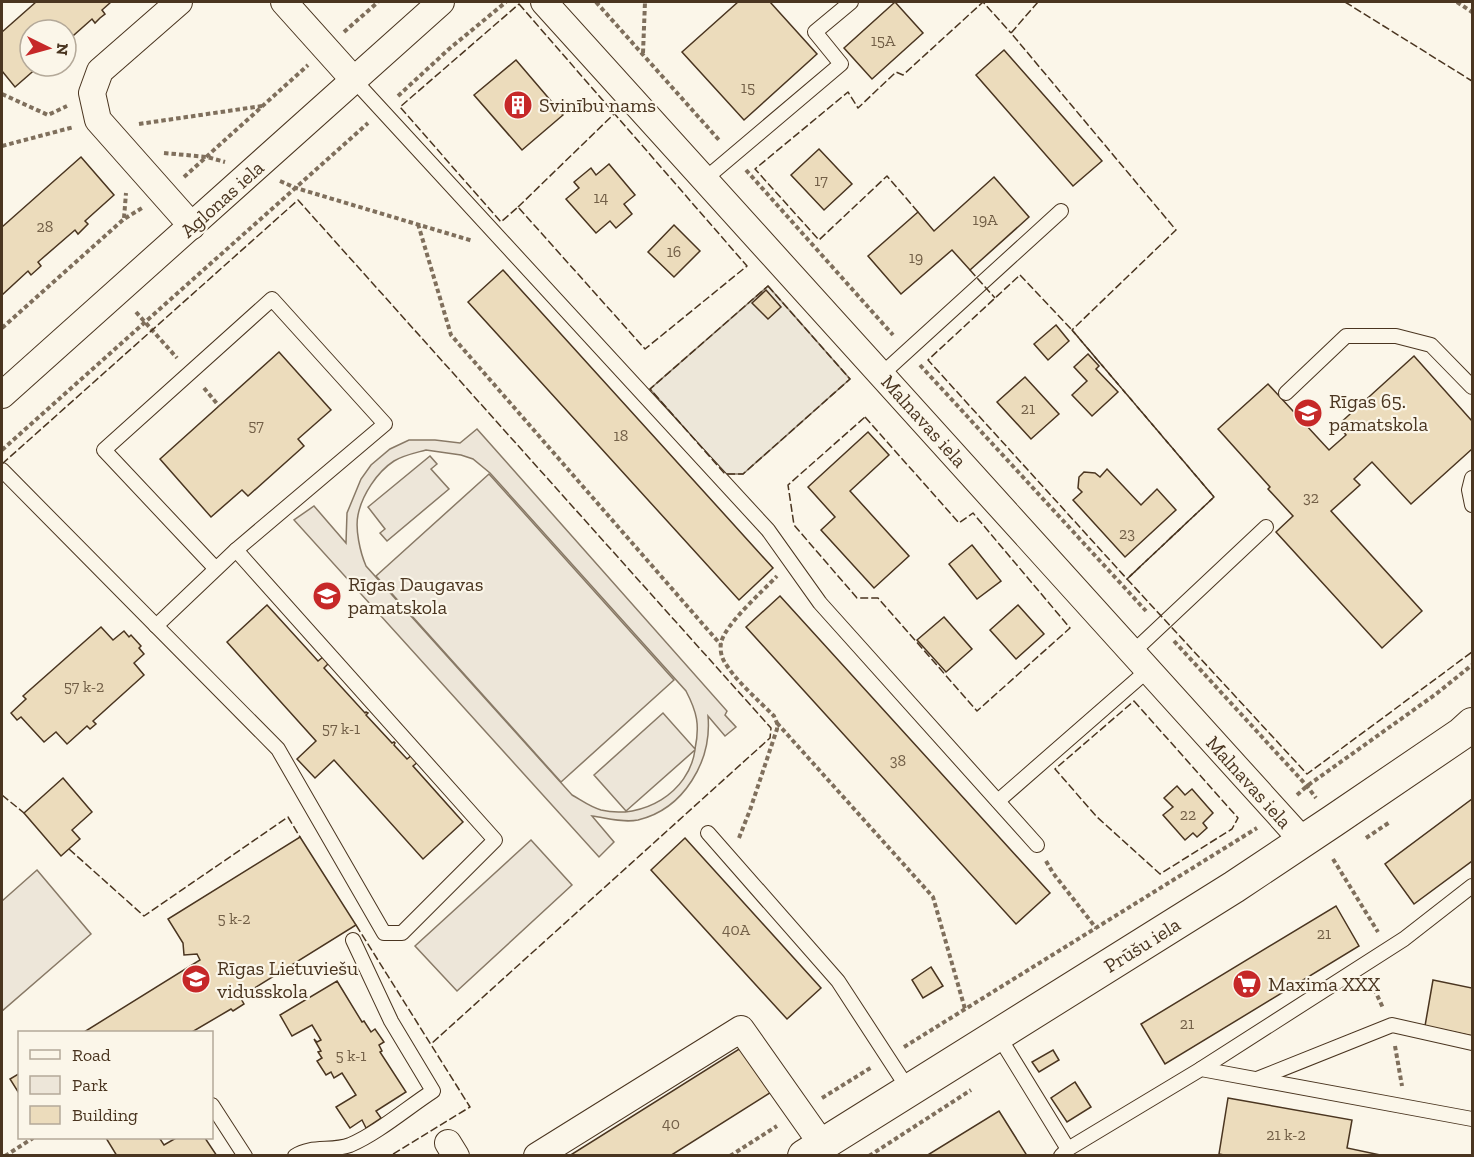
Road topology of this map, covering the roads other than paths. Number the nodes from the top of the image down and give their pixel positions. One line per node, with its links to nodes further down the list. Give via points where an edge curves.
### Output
1 (179, 2): 9 (street, via 100,71 92,93 101,125)
2 (284, 2): 6 (street)
3 (441, 2): 6 (street, Aglonas iela)
4 (544, 2): 7 (street, Malnavas iela)
5 (851, 2): 7 (lane, via 815,32 841,64)
6 (354, 80): 9 (street, Aglonas iela); 23 (lane, via 768,530 820,603)
7 (705, 179): 10 (street, Malnavas iela)
8 (1061, 211): 10 (lane)
9 (192, 226): 13 (street, Aglonas iela)
10 (882, 374): 21 (street, Malnavas iela)
11 (1473, 387): 12 (lane, via 1431,345 1396,336 1346,336)
12 (1286, 393)
13 (2, 395)
14 (2, 470): 20 (lane)
15 (1473, 478): 16 (lane, via 1469,490)
16 (1473, 505)
17 (1266, 527): 21 (lane, via 1160,626)
18 (236, 550): 19 (lane); 19 (lane, via 385,424 272,299 104,450); 20 (lane, via 495,840 402,933 384,933 278,749)
19 (216, 569): 20 (lane)
20 (156, 626)
21 (1141, 661): 23 (lane); 25 (street, Malnavas iela)
22 (1473, 724): 25 (street, Prūšu iela)
23 (998, 801): 26 (lane)
24 (708, 833): 33 (lane, via 838,981)
25 (1303, 841): 29 (street, Prūšu iela)
26 (1037, 845)
27 (1473, 886): 31 (lane, via 1404,939)
28 (353, 940): 39 (lane, via 391,1021 433,1091 347,1146)
29 (998, 1035): 33 (street, Prūšu iela); 37 (lane)
30 (1473, 1043): 32 (lane, via 1392,1025)
31 (1201, 1069): 32 (lane); 37 (lane)
32 (1257, 1079): 35 (lane)
33 (909, 1090): 36 (street, Prūšu iela)
34 (213, 1107): 38 (lane)
35 (1473, 1119)
36 (813, 1150): 40 (street, via 800,1112 741,1029)
37 (1065, 1152)
38 (245, 1155)
39 (295, 1155)
40 (537, 1155)

